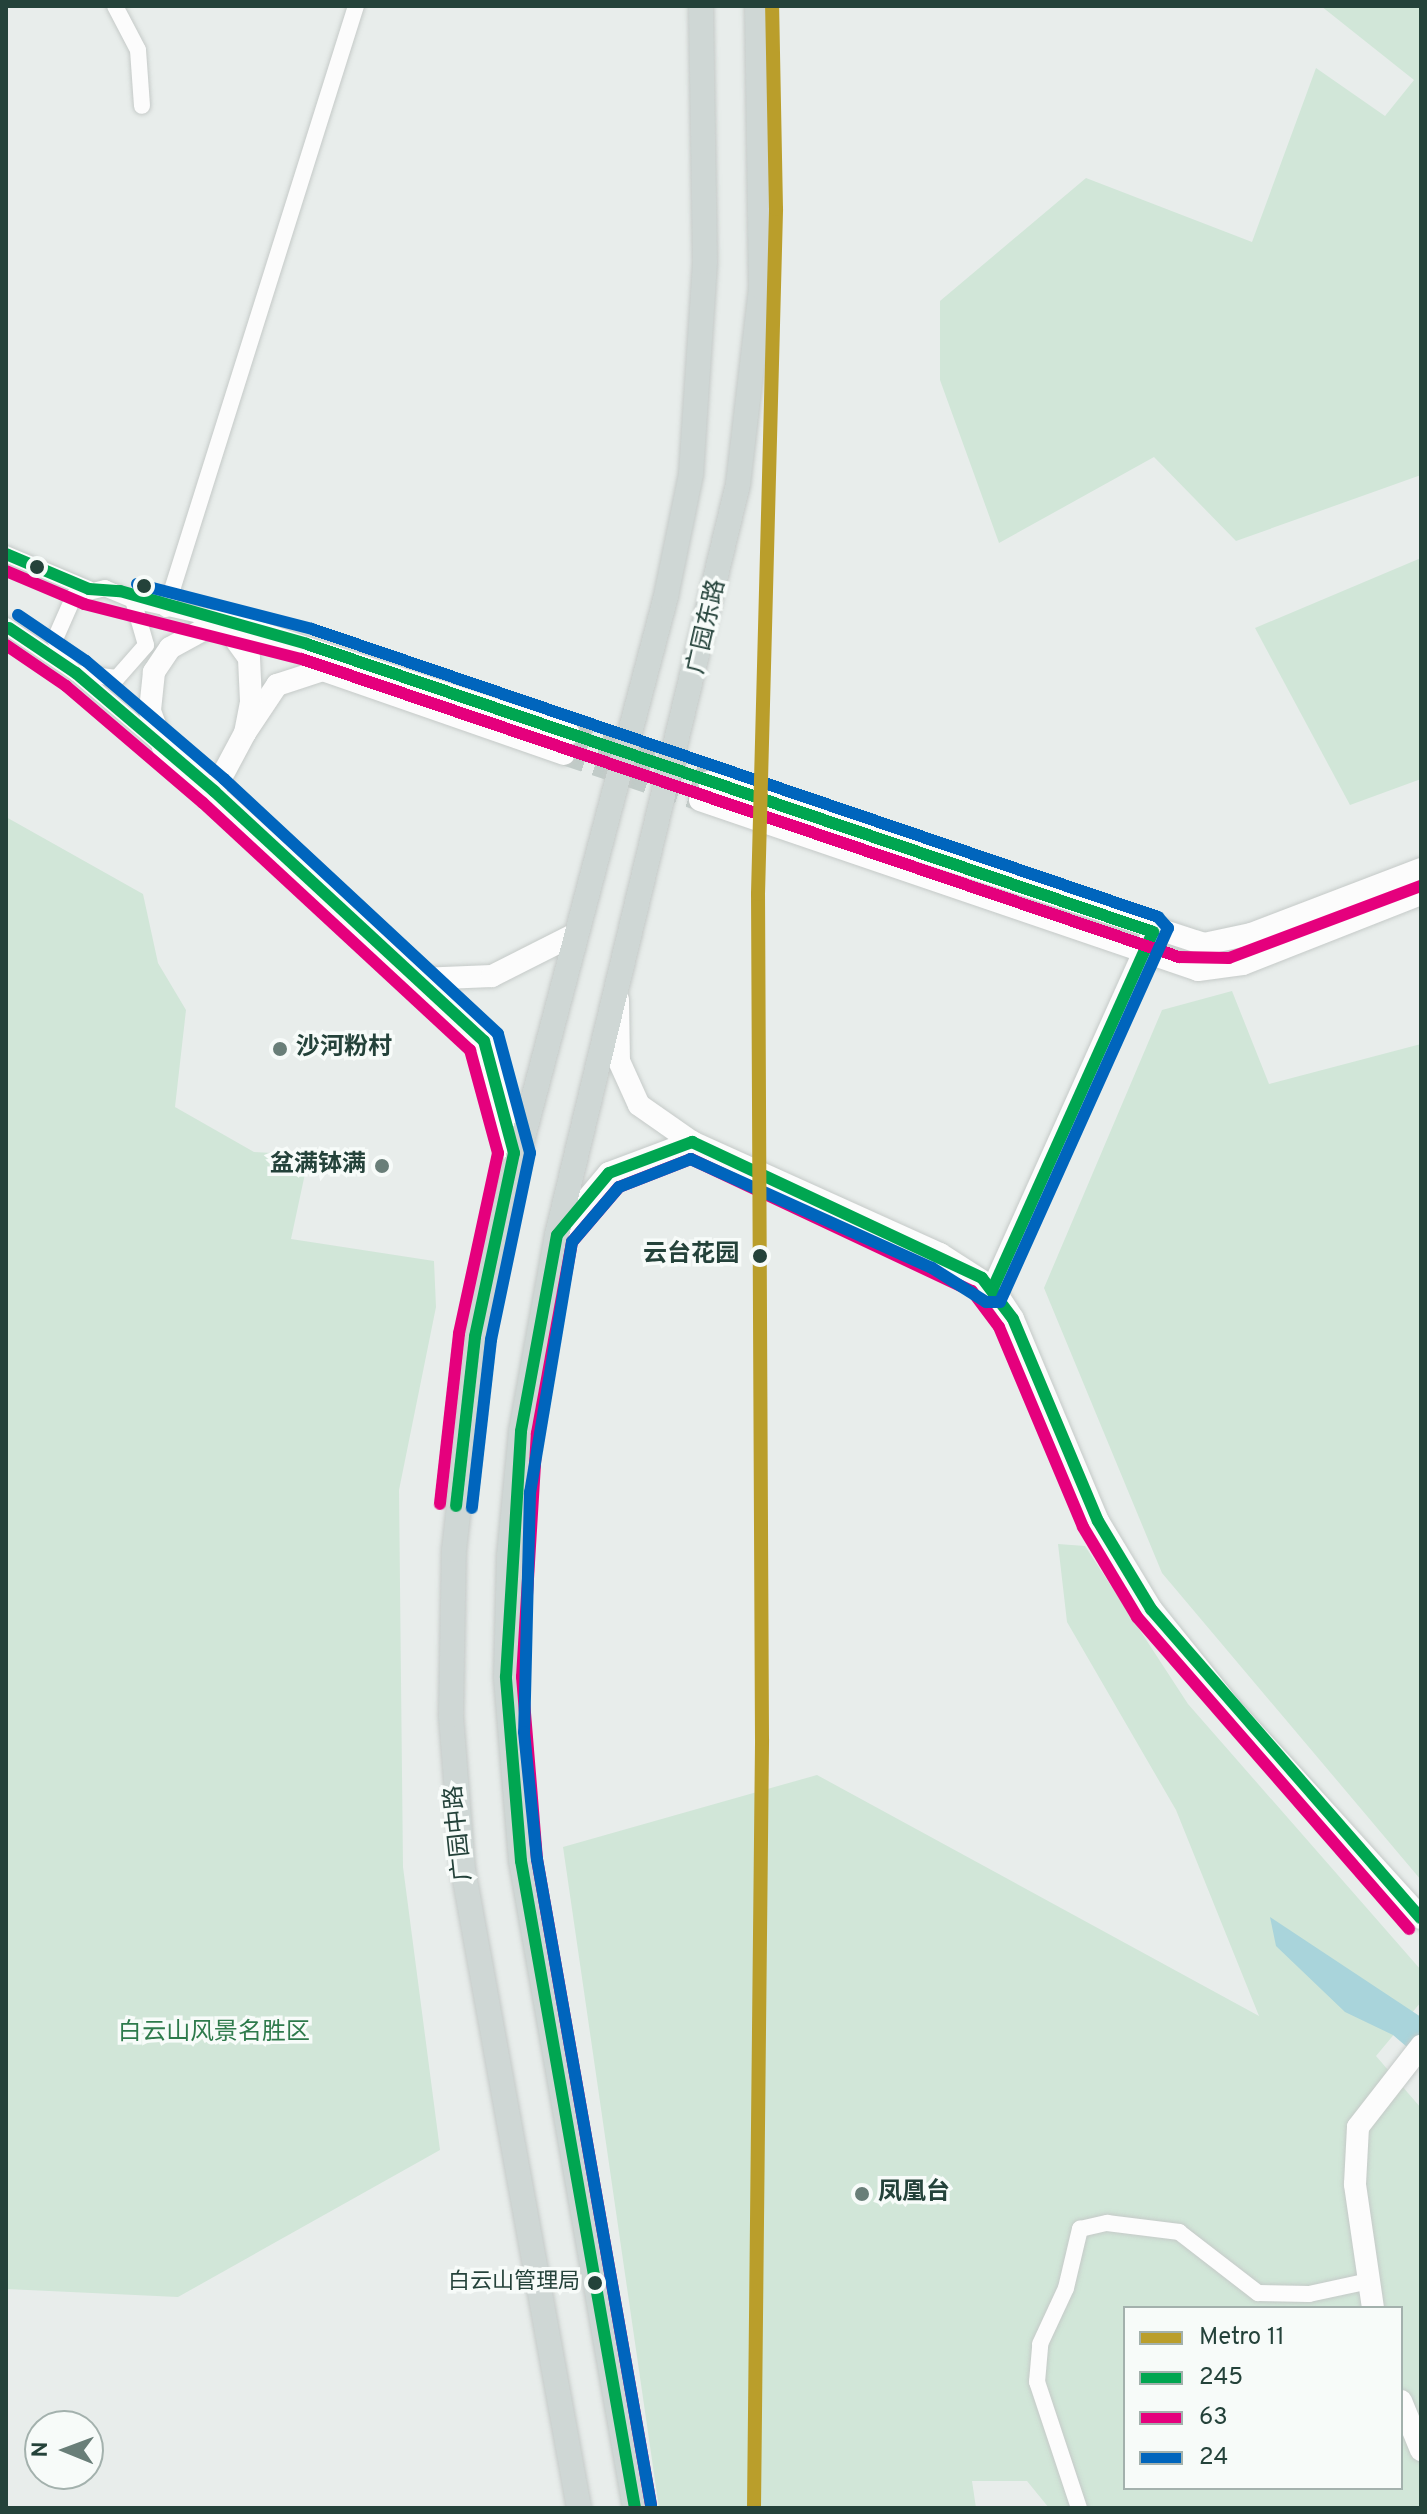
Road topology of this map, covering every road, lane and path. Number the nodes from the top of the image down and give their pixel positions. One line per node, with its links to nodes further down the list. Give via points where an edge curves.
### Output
1 (115, 6): 5 (street, via 138,50)
2 (356, 6): 9 (street)
3 (701, 6): 19 (main road, 广园东路, via 705,262 691,474 666,596)
4 (757, 6): 22 (main road, 广园东路, via 763,205 750,408 719,584)
5 (142, 106)
6 (6, 554): 7 (street)
7 (89, 589): 8 (street, via 120,591); 12 (street, via 56,622 59,652)
8 (133, 600): 9 (street); 12 (street, via 147,629 140,660 117,678)
9 (166, 609): 10 (street)
10 (221, 620): 13 (main road, via 249,658); 13 (main road, via 566,744 323,670 277,685); 14 (main road, via 170,648 154,672 150,711)
11 (6, 626): 12 (street)
12 (76, 673): 14 (street)
13 (245, 733): 15 (main road)
14 (163, 747): 15 (main road)
15 (214, 791): 21 (main road)
16 (1421, 869): 18 (main road, via 1225,943)
17 (1421, 894): 20 (main road, via 1243,964 1198,970)
18 (1153, 932): 20 (main road); 20 (main road, via 704,791)
19 (573, 935): 21 (main road, via 492,976); 24 (main road, 广园东路)
20 (1144, 955): 26 (main road)
21 (419, 979): 24 (main road, via 484,1041)
22 (618, 996): 23 (main road, via 619,1061 639,1105); 25 (main road, 广园东路)
23 (692, 1142): 25 (main road, via 609,1173); 26 (main road, via 940,1254)
24 (514, 1153): 33 (main road, 广园中路, via 477,1324 456,1499 454,1784 473,1930)
25 (557, 1235): 34 (main road, via 514,1490 508,1733 528,1905)
26 (993, 1288): 27 (main road, via 1013,1319 1098,1521 1151,1609 1230,1707)
27 (1421, 1918)
28 (1414, 2054): 29 (main road, via 1358,2127 1355,2184)
29 (1369, 2281): 30 (main road); 35 (street, via 1309,2294 1258,2293 1179,2232 1107,2223 1080,2229 1066,2288 1040,2344 1037,2382)
30 (1373, 2306)
31 (1403, 2406): 32 (main road)
32 (1421, 2450)
33 (579, 2508)
34 (635, 2508)
35 (1079, 2508)

